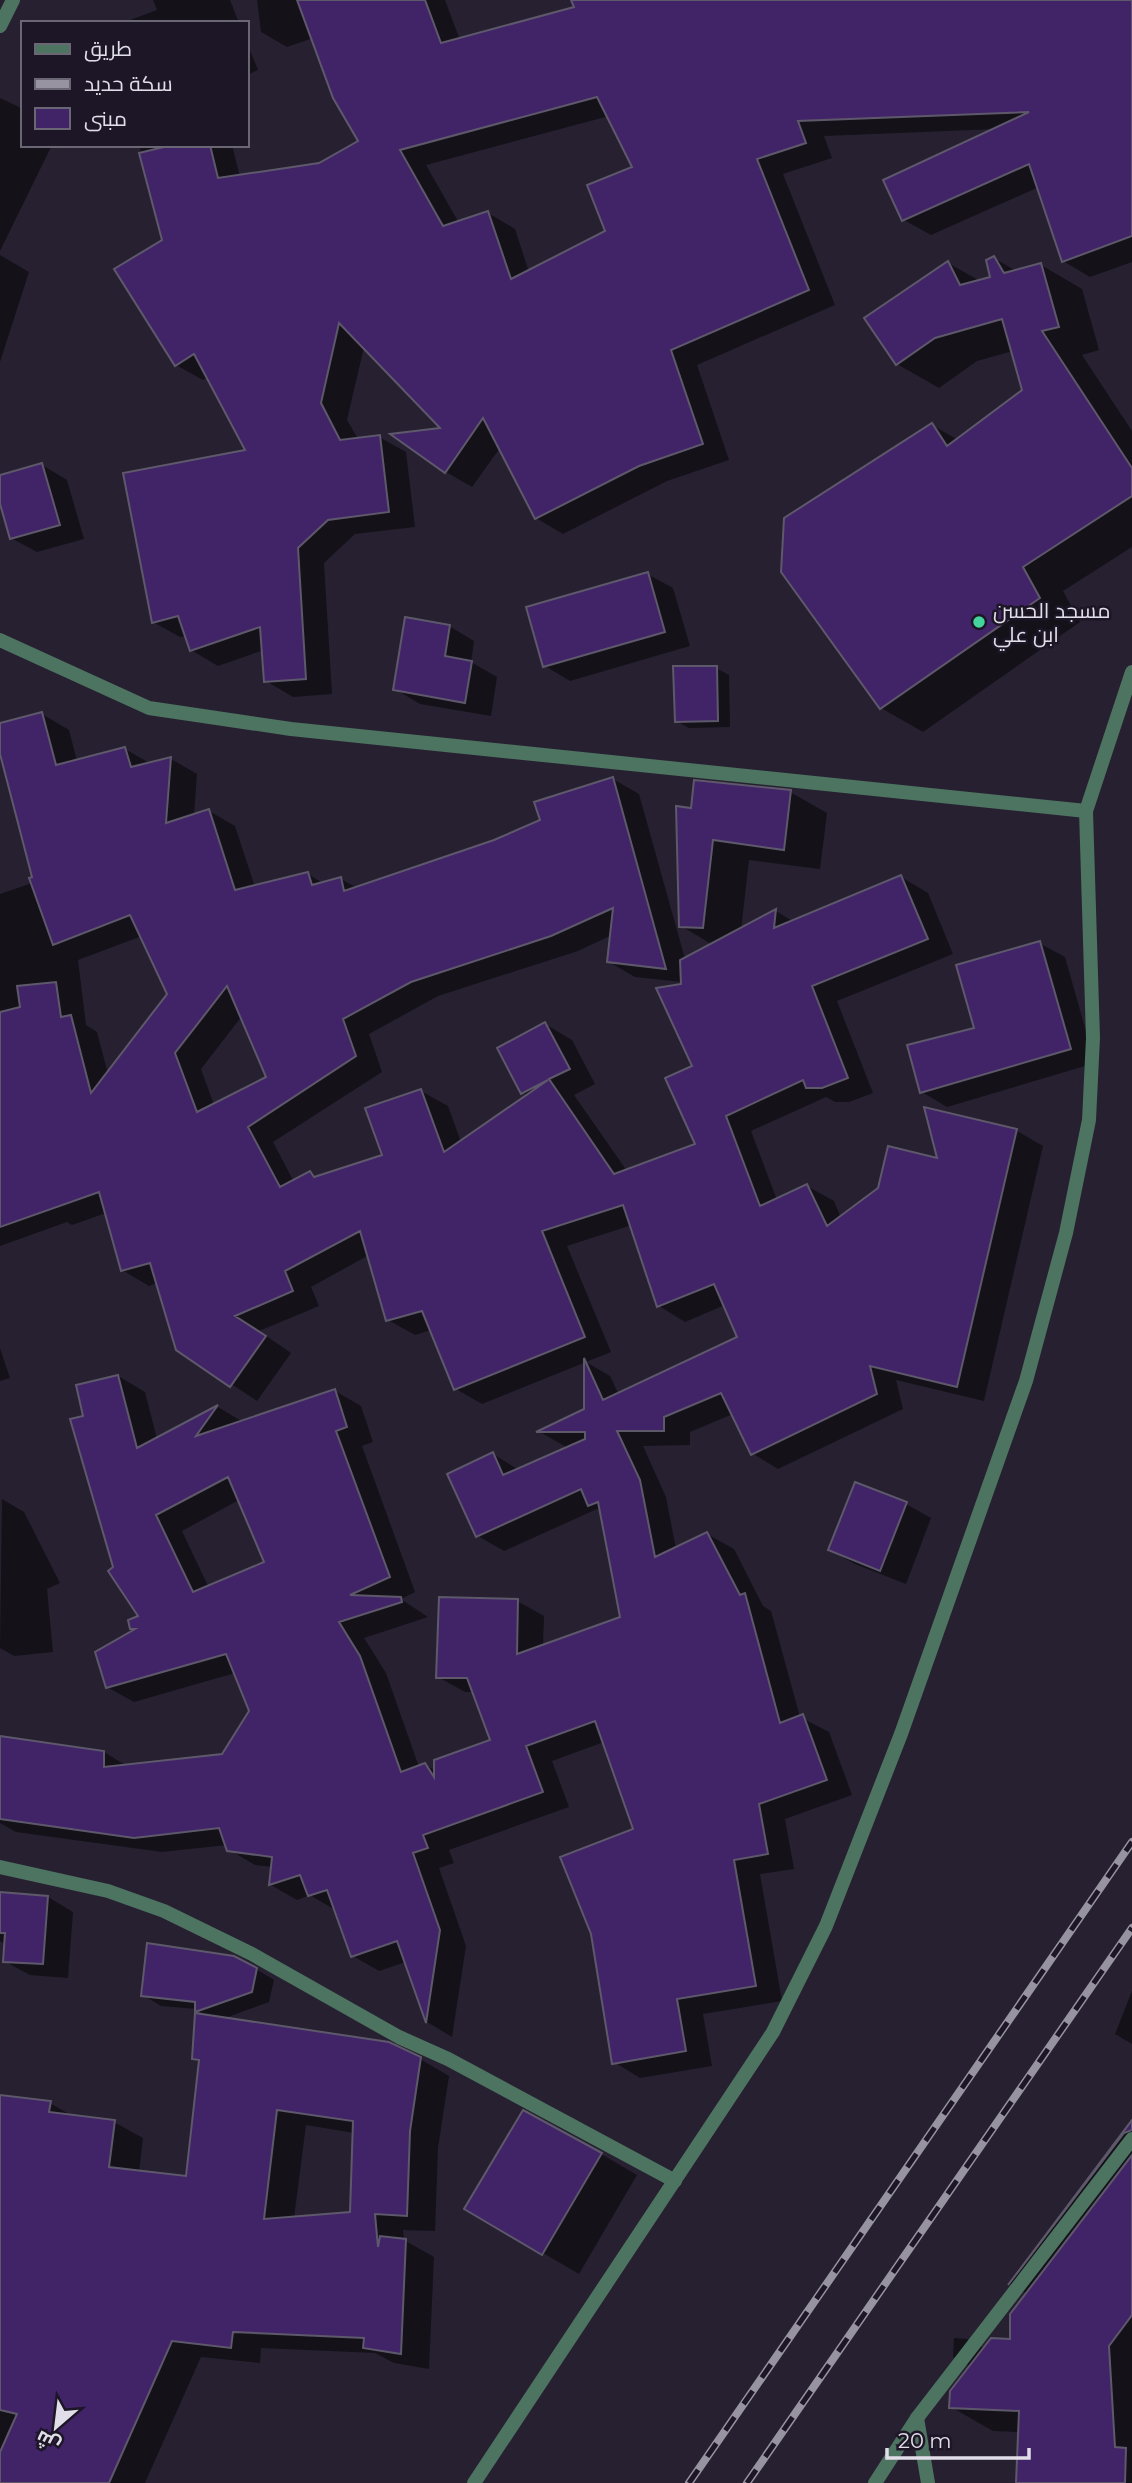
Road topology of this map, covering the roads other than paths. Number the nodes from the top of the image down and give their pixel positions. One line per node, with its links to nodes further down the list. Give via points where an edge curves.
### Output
1 (13, 0): 2 (street)
2 (0, 26)
3 (0, 640): 5 (street, via 149,708 291,729)
4 (1132, 672): 5 (street)
5 (1086, 811): 8 (street, via 1093,1038 1089,1120 1066,1233 1026,1381 901,1734 826,1926 773,2032)
6 (0, 1867): 8 (street, via 108,1891 164,1911)
7 (1132, 2138): 9 (street)
8 (675, 2181): 10 (street)
9 (917, 2418): 11 (street); 12 (street)
10 (474, 2483)
11 (875, 2483)
12 (928, 2483)

